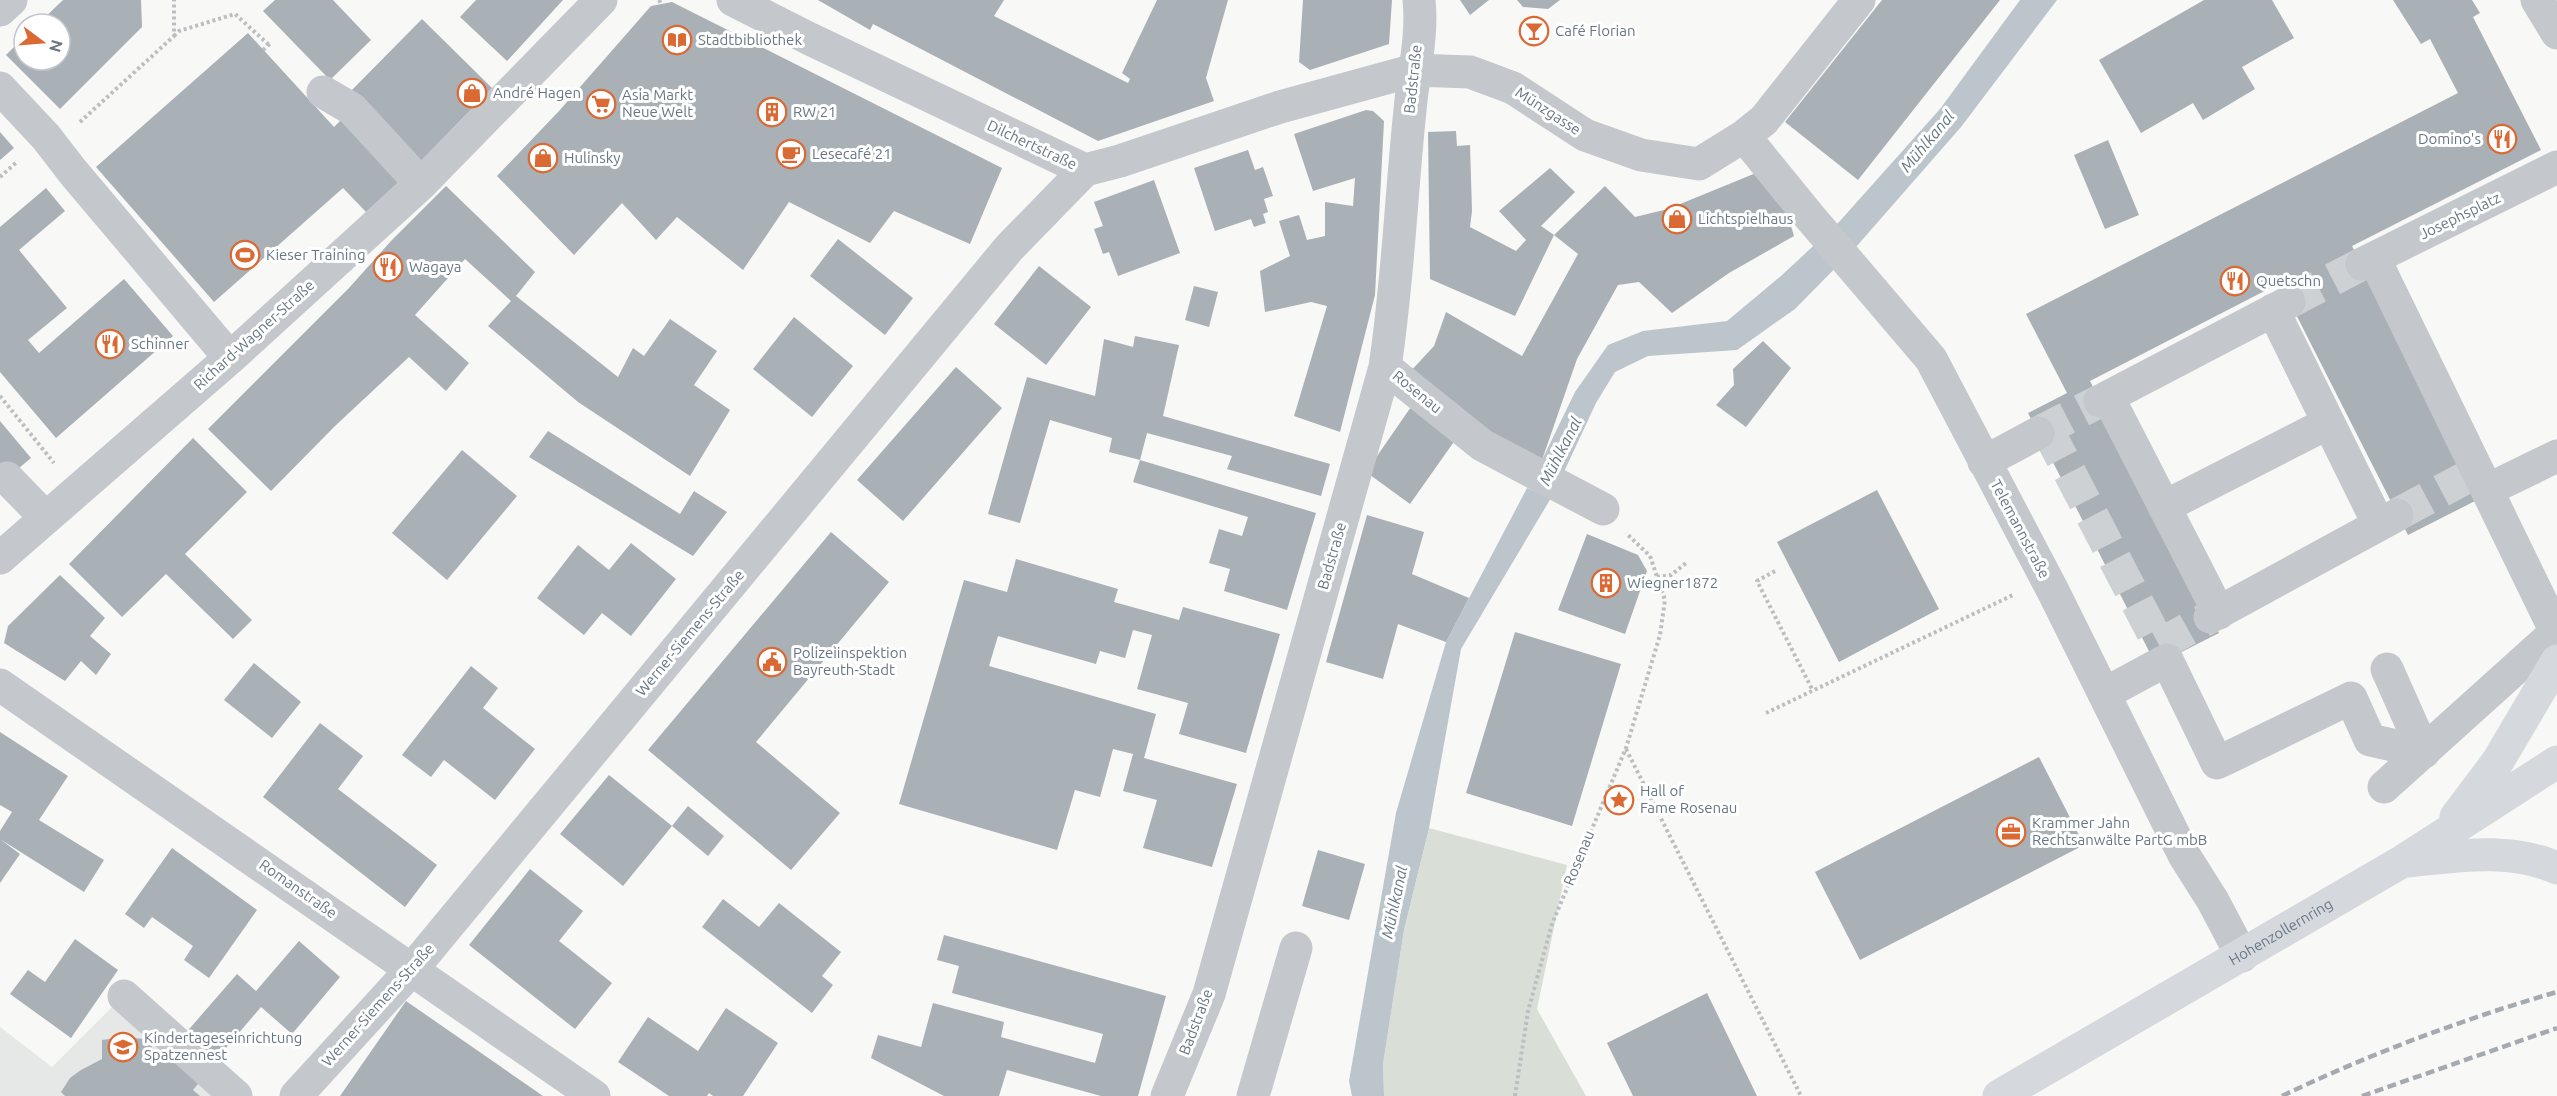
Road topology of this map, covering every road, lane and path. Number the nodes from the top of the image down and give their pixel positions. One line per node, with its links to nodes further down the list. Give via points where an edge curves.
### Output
1 (11, 0): 8 (street)
2 (174, 0): 10 (path)
3 (601, 0): 19 (street, Richard-Wagner-Straße)
4 (733, 0): 18 (street, Dilchertstraße)
5 (1419, 0): 12 (street, Badstraße)
6 (1859, 0): 15 (street, Münzgasse, via 1764,120)
7 (2537, 0): 9 (street)
8 (0, 10)
9 (2557, 33)
10 (174, 36): 11 (path, via 189,27 235,14 270,44); 16 (path)
11 (263, 50)
12 (1415, 70): 15 (street, Münzgasse, via 1470,72 1513,88 1585,135 1641,155 1699,164); 18 (street, Dilchertstraße, via 1280,107); 21 (street, Badstraße, via 1396,299)
13 (0, 88): 16 (street)
14 (323, 92): 19 (street, via 352,109)
15 (1744, 136): 26 (street, Telemannstraße, via 1931,359)
16 (53, 146): 20 (street)
17 (2557, 167): 28 (street, Josephsplatz, via 2368,261)
18 (1085, 170): 56 (street, Werner-Siemens-Straße, via 1009,248)
19 (422, 184): 20 (street, Richard-Wagner-Straße)
20 (230, 358): 29 (street, Richard-Wagner-Straße)
21 (1385, 367): 31 (street, Rosenau, via 1482,445); 61 (street, Badstraße, via 1209,994)
22 (0, 396): 29 (path, via 56,466)
23 (2328, 423): 30 (street); 30 (street, via 2388,519 2215,615); 30 (street, via 2281,306 2104,399)
24 (2038, 433): 26 (street)
25 (2557, 456): 28 (street)
26 (1984, 462): 38 (street, Telemannstraße)
27 (7, 478): 32 (street)
28 (2478, 479): 39 (street)
29 (72, 495): 32 (street, Richard-Wagner-Straße)
30 (2164, 507)
31 (1603, 509)
32 (46, 518): 34 (street, Richard-Wagner-Straße)
33 (1650, 556): 37 (path, Rosenau)
34 (0, 558)
35 (1686, 563): 37 (path, via 1671,575)
36 (1775, 571): 42 (path, via 1757,581)
37 (1657, 577): 47 (path, Rosenau, via 1665,600 1660,635)
38 (2046, 579): 42 (path); 43 (street, Telemannstraße)
39 (2557, 646): 48 (street); 51 (main road, via 2498,761)
40 (2387, 669): 44 (street)
41 (0, 684): 56 (street, Romanstraße)
42 (1813, 691): 45 (path)
43 (2104, 694): 46 (street, via 2167,660 2217,763 2351,698); 55 (street, Telemannstraße, via 2184,855)
44 (2401, 704): 46 (street); 48 (street)
45 (1766, 713)
46 (2361, 745): 48 (street)
47 (1626, 748): 63 (path, Rosenau, via 1552,924 1528,1011); 64 (path)
48 (2424, 752): 50 (street)
49 (2557, 762): 51 (main road, Hohenzollernring)
50 (2384, 787)
51 (2442, 835): 52 (main road, Hohenzollernring)
52 (2403, 861): 53 (main road, via 2490,854 2520,857); 55 (main road, Hohenzollernring)
53 (2557, 868)
54 (1296, 948): 62 (street)
55 (2242, 956): 65 (main road, Hohenzollernring)
56 (413, 969): 59 (street, Werner-Siemens-Straße); 60 (street, Romanstraße)
57 (124, 996): 58 (street)
58 (236, 1096)
59 (296, 1096)
60 (594, 1096)
61 (1167, 1096)
62 (1253, 1096)
63 (1515, 1096)
64 (1801, 1096)
65 (1999, 1096)

